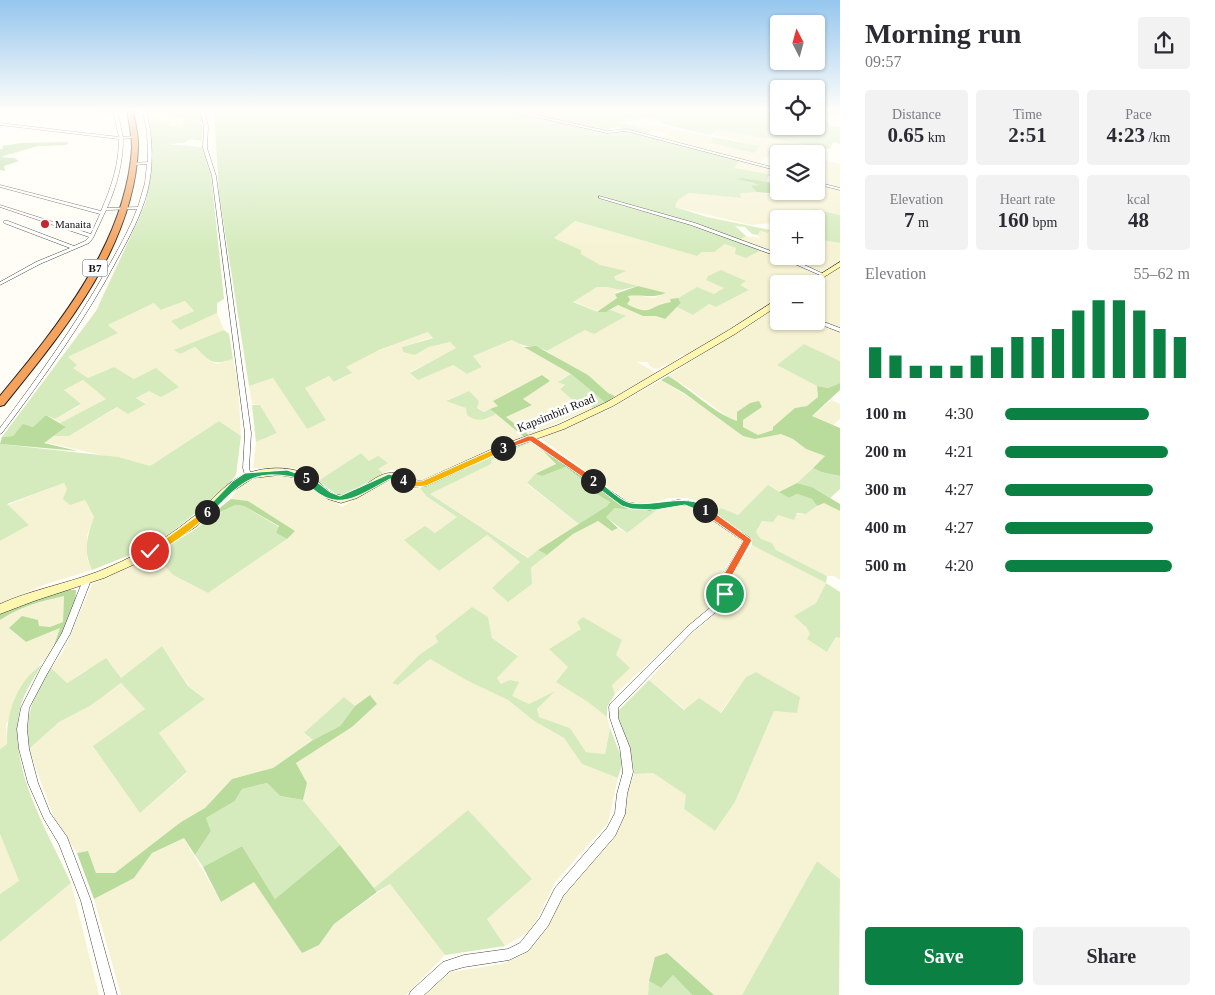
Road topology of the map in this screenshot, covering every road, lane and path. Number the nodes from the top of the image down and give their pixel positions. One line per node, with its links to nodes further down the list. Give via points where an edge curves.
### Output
1 (119, 156): 16 (street, via 117,174)
2 (133, 156): 7 (highway, B7)
3 (149, 156): 6 (street)
4 (208, 156): 35 (street, via 214,176 248,433)
5 (727, 156): 8 (street)
6 (149, 163): 7 (street); 15 (street)
7 (133, 164): 14 (highway, B7)
8 (770, 168)
9 (825, 185): 11 (street)
10 (0, 186): 16 (street)
11 (840, 189)
12 (600, 197): 20 (street, via 693,224)
13 (0, 206): 18 (street)
14 (122, 208): 15 (street); 16 (street); 22 (highway, B7)
15 (140, 208): 21 (street)
16 (103, 211): 18 (street)
17 (6, 222): 19 (street)
18 (92, 236): 19 (street, via 87,242)
19 (74, 247): 26 (street)
20 (770, 253)
21 (117, 255): 22 (street); 31 (street, via 86,312)
22 (102, 256): 30 (highway, B7, via 80,296)
23 (840, 264): 25 (street)
24 (802, 265): 25 (street)
25 (824, 274)
26 (0, 284)
27 (770, 308): 34 (street, Kapsimbiri Road, via 610,404)
28 (825, 324): 29 (street)
29 (840, 330)
30 (35, 358): 31 (street); 32 (highway, B7)
31 (54, 358): 33 (street)
32 (0, 403)
33 (0, 432)
34 (530, 438): 35 (street, Kapsimbiri Road, via 423,484 389,476 345,498 332,497 298,474); 39 (street, via 625,504 650,508 678,502 694,504 747,540 728,574 725,594 714,609 690,629 614,707 628,772 620,814 611,832 559,892 544,922 524,947 509,954 464,960 447,966)
35 (248, 475): 36 (street, via 171,540)
36 (87, 580): 37 (street, via 21,599); 38 (street, via 63,641 25,708 22,730 33,783 47,816 64,840 86,901)
37 (0, 610)
38 (111, 995)
39 (416, 995)

